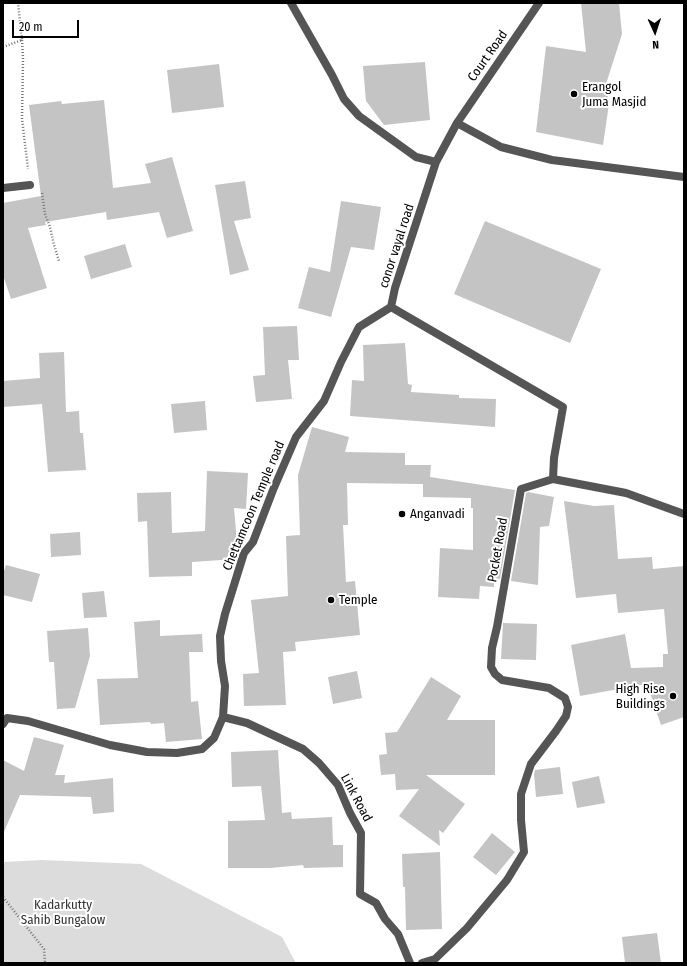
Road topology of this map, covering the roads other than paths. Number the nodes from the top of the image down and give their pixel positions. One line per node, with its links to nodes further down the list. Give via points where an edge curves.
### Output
1 (291, 3): 4 (street, via 344,99 359,116 416,157)
2 (539, 3): 3 (street, Court Road)
3 (457, 123): 4 (street, conor vayal road); 5 (street, via 500,147 552,160)
4 (436, 162): 8 (street, conor vayal road)
5 (684, 177)
6 (30, 185): 7 (street)
7 (3, 188)
8 (391, 307): 9 (street, conor vayal road, via 563,407); 11 (street, Chettamcoon Temple road, via 359,327 324,402 296,437 253,542 244,553 220,636 225,686)
9 (553, 479): 10 (street, via 626,493); 14 (street, Pocket Road, via 521,489 492,648 491,667 502,680 549,688 565,698 568,707 566,716 531,764 521,794 520,820 524,852 507,880 467,928 435,959)
10 (684, 514)
11 (222, 717): 12 (street, Chettamcoon Temple road, via 214,738 202,749 177,753 147,752 110,745 28,721 7,718); 13 (street, Link Road, via 247,723 303,749 338,785 360,833 360,894 376,903 398,934)
12 (3, 724)
13 (410, 963)
14 (422, 963)

